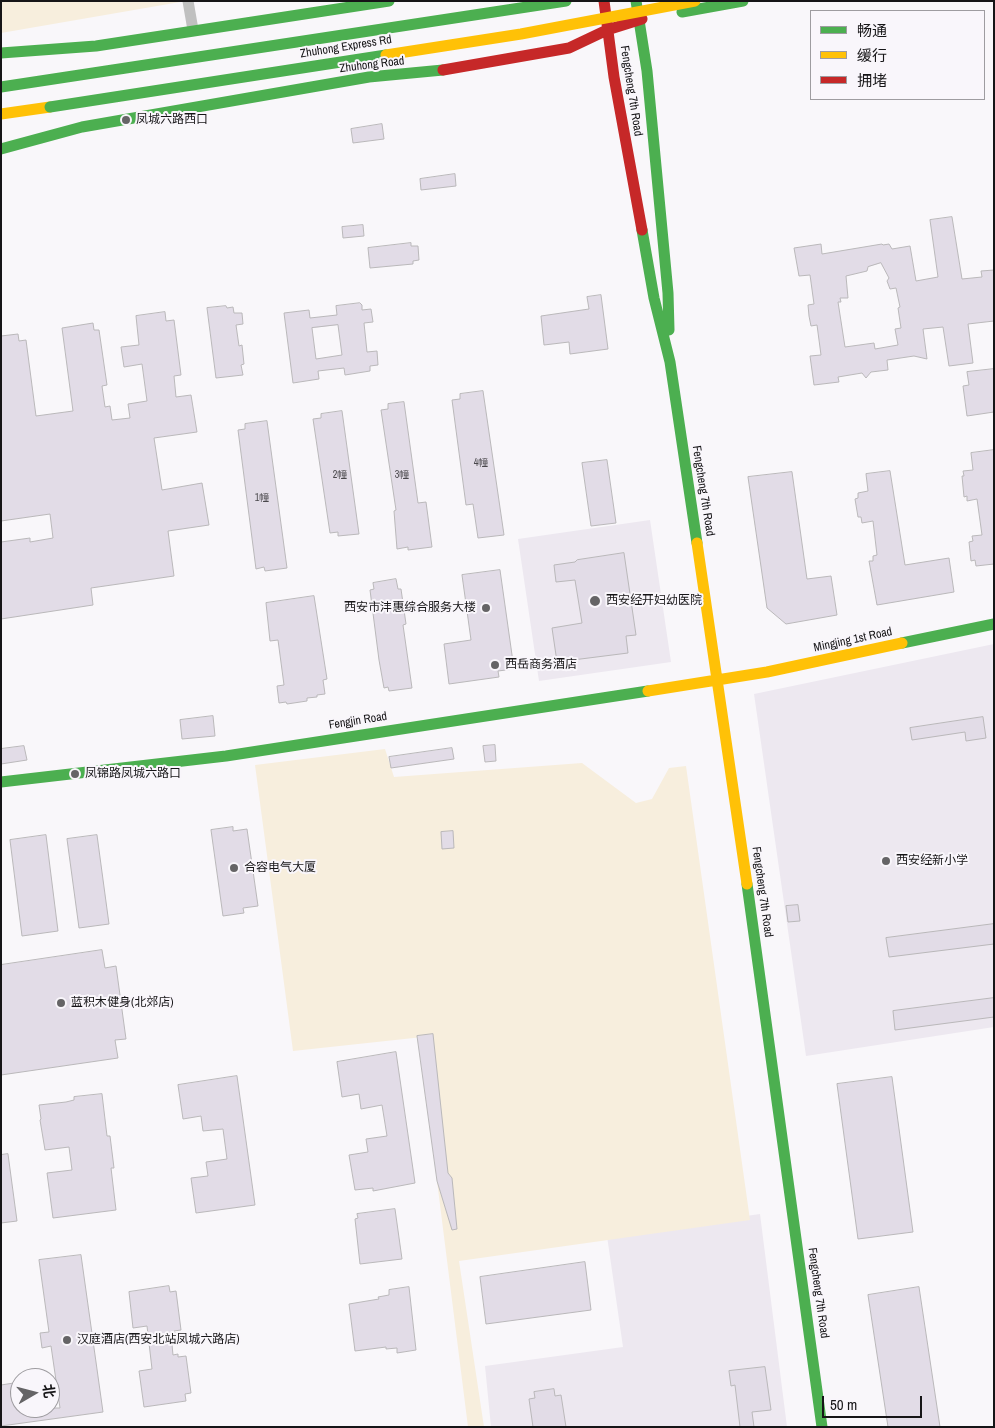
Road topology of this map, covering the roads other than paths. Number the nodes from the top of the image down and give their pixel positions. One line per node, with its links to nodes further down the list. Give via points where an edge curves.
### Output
1 (188, 1): 9 (street)
2 (389, 1): 9 (main road)
3 (566, 1): 12 (main road, Zhuhong Express Rd)
4 (604, 1): 10 (main road, Fengcheng 7th Road)
5 (636, 1): 8 (main road, Fengcheng 7th Road)
6 (695, 1): 13 (main road, Zhuhong Express Rd, bridge, via 521,34)
7 (743, 1): 8 (main road, Zhuhong Road)
8 (639, 20): 10 (main road, Zhuhong Road); 15 (main road, Fengcheng 7th Road, via 647,71 668,292)
9 (193, 30): 11 (main road, via 96,46)
10 (607, 30): 14 (main road, Zhuhong Road, via 569,48 437,71 369,77 82,127); 15 (main road, Fengcheng 7th Road, via 654,298)
11 (1, 53)
12 (1, 87)
13 (2, 114)
14 (1, 149)
15 (670, 362): 17 (main road, Fengcheng 7th Road)
16 (994, 624): 17 (main road, Mingjing 1st Road)
17 (718, 680): 18 (main road, Fengjin Road, via 226,756); 19 (main road, Fengcheng 7th Road)
18 (1, 782)
19 (822, 1427)

